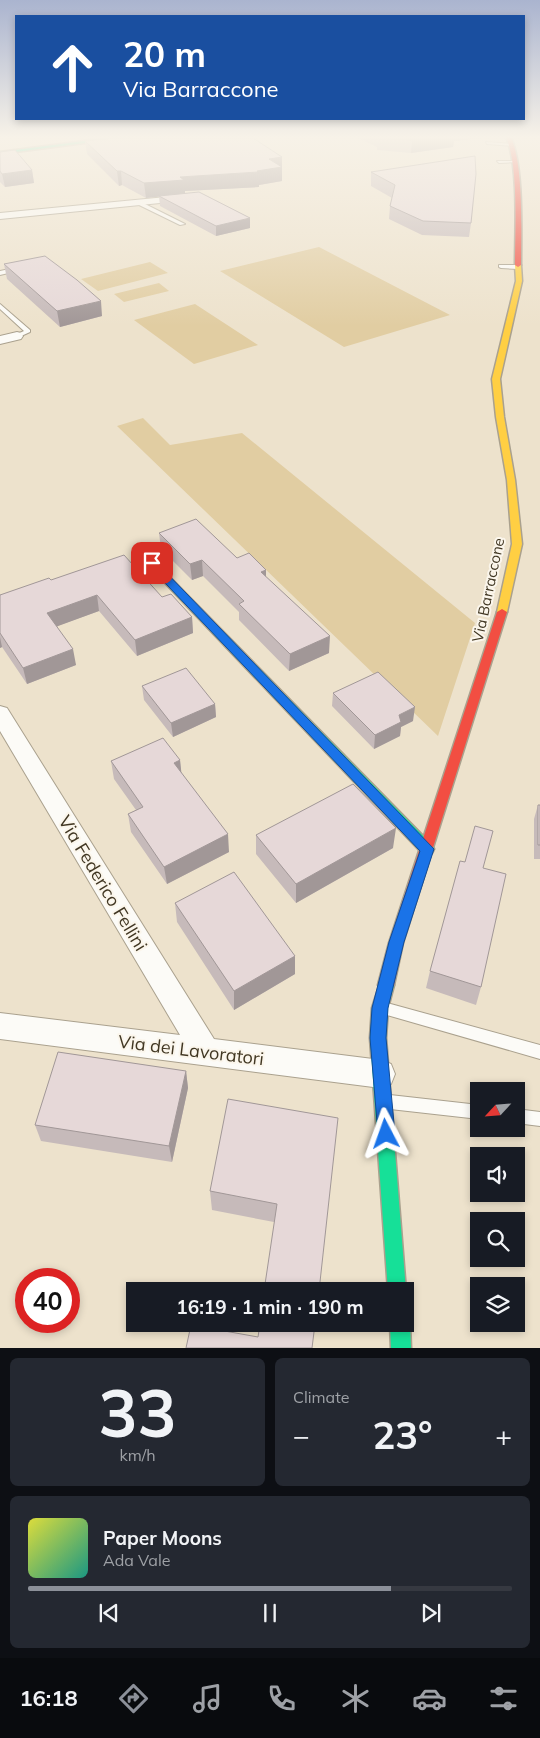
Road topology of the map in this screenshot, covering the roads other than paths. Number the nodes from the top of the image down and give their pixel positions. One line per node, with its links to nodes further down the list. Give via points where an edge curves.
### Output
1 (168, 200): 3 (street)
2 (516, 200): 8 (street, Via Barraccone)
3 (137, 202): 4 (street); 5 (lane)
4 (0, 216)
5 (182, 224)
6 (24, 267): 9 (lane)
7 (501, 269): 8 (lane)
8 (518, 271): 15 (street, Via Barraccone, via 519,282 496,379 511,480 516,544 498,628)
9 (0, 273)
10 (0, 306): 11 (lane, via 28,331)
11 (17, 336): 12 (street)
12 (0, 340)
13 (152, 563): 15 (street)
14 (0, 713): 18 (street, Via Federico Fellini)
15 (427, 849): 16 (street, Via Barraccone, via 396,942)
16 (380, 1008): 19 (lane); 20 (street, Via Barraccone, via 378,1038)
17 (0, 1026): 18 (street, Via dei Lavoratori)
18 (206, 1052): 20 (street, Via dei Lavoratori)
19 (540, 1052)
20 (382, 1087): 21 (lane); 24 (street, Via Barraccone)
21 (470, 1110)
22 (525, 1117): 23 (lane)
23 (540, 1118)
24 (396, 1282)
25 (401, 1332): 26 (street)
26 (402, 1348)

